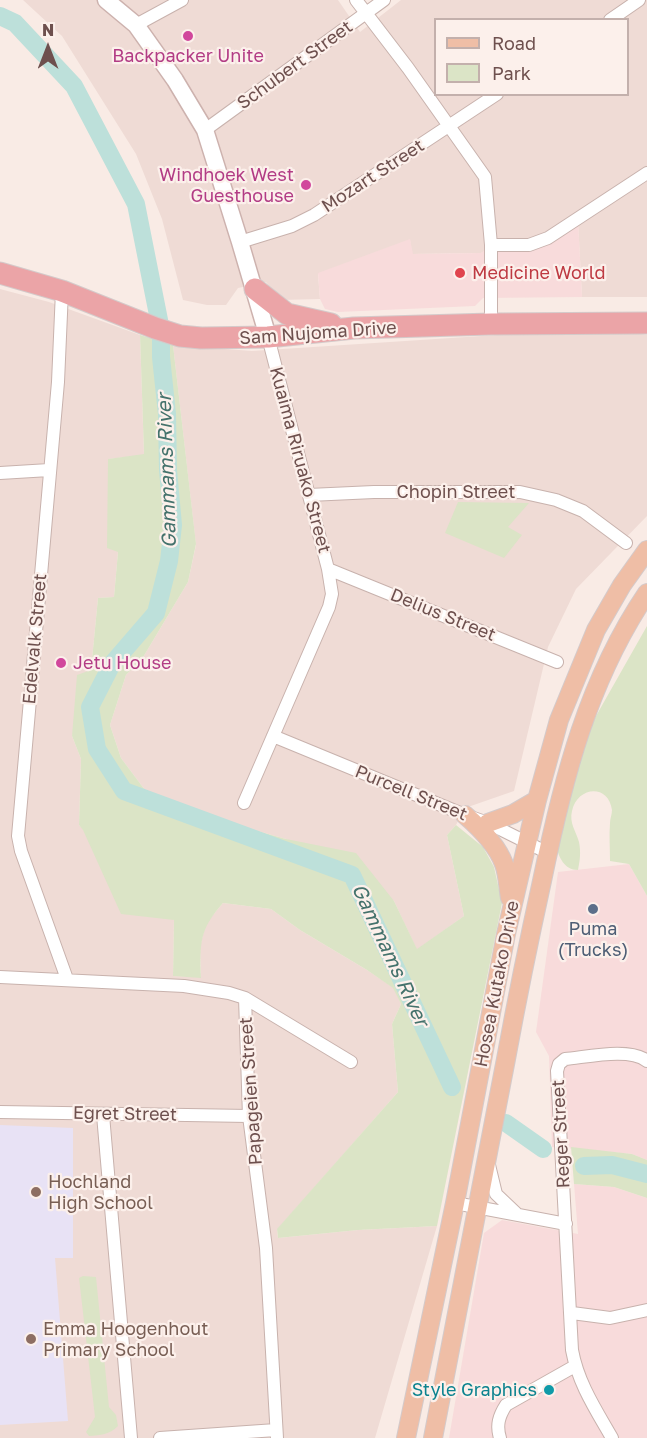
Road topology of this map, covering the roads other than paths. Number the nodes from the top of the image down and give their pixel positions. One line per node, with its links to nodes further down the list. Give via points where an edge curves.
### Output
1 (106, 0): 8 (street, Kuaima Riruako Street)
2 (182, 0): 8 (street)
3 (356, 0): 6 (street)
4 (384, 0): 6 (street, Schubert Street)
5 (639, 0): 7 (street)
6 (366, 13): 10 (street); 11 (street, Schubert Street)
7 (613, 18)
8 (136, 25): 11 (street, Kuaima Riruako Street)
9 (494, 96): 10 (street, Mozart Street)
10 (450, 126): 13 (street, Mozart Street, via 314,215); 14 (street, via 485,177)
11 (205, 130): 13 (street, Kuaima Riruako Street)
12 (647, 173): 14 (street, via 548,238 529,245)
13 (240, 242): 16 (street, Kuaima Riruako Street)
14 (491, 245): 19 (street)
15 (0, 273): 17 (highway, Sam Nujoma Drive)
16 (255, 289): 20 (highway, via 287,314); 21 (street, Kuaima Riruako Street)
17 (62, 291): 21 (highway, Sam Nujoma Drive, via 180,336); 22 (street, Edelvalk Street)
18 (647, 323): 19 (highway, Sam Nujoma Drive)
19 (491, 324): 20 (highway, Sam Nujoma Drive)
20 (354, 328): 21 (highway, Sam Nujoma Drive)
21 (268, 337): 24 (street, Kuaima Riruako Street)
22 (49, 470): 23 (street); 39 (street, Edelvalk Street, via 18,836)
23 (0, 473)
24 (309, 495): 25 (street, Chopin Street, via 520,492 583,511); 27 (street, Kuaima Riruako Street)
25 (626, 543)
26 (647, 550): 31 (main road, Hosea Kutako Drive, via 596,630 559,720)
27 (328, 569): 29 (street, Delius Street); 30 (street, Kuaima Riruako Street, via 332,594 329,607)
28 (647, 592): 36 (main road, Hosea Kutako Drive, via 617,642 588,707)
29 (557, 662)
30 (273, 736): 32 (street, Kuaima Riruako Street); 33 (street, Purcell Street)
31 (537, 800): 34 (main road); 35 (main road, Hosea Kutako Drive)
32 (244, 803)
33 (465, 815): 34 (street, Purcell Street); 37 (main road, via 496,848 504,865)
34 (488, 823): 35 (street, Purcell Street)
35 (527, 841): 36 (street, Purcell Street); 37 (main road, Hosea Kutako Drive)
36 (548, 853): 46 (main road, Hosea Kutako Drive)
37 (512, 905): 47 (main road, Hosea Kutako Drive)
38 (0, 977): 39 (street, Papageien Street)
39 (67, 979): 40 (street, Papageien Street, via 184,986)
40 (245, 998): 42 (street); 45 (street, Papageien Street)
41 (647, 1061): 50 (street, Reger Street, via 628,1054 566,1059 560,1064 557,1071)
42 (351, 1062)
43 (0, 1112): 44 (street, Egret Street)
44 (103, 1115): 45 (street, Egret Street); 55 (street)
45 (249, 1116): 54 (street, Papageien Street, via 266,1248)
46 (487, 1155): 48 (main road, Hosea Kutako Drive); 49 (street, via 496,1194)
47 (454, 1203): 48 (street); 57 (main road, Hosea Kutako Drive)
48 (477, 1208): 49 (street); 58 (main road, Hosea Kutako Drive)
49 (518, 1215): 50 (street)
50 (566, 1224): 52 (street, Reger Street)
51 (647, 1310): 52 (street, via 610,1318)
52 (572, 1313): 53 (street, Reger Street)
53 (575, 1366): 59 (street, via 506,1405 497,1429); 60 (street, Reger Street)
54 (277, 1434): 56 (street)
55 (131, 1438)
56 (160, 1438)
57 (406, 1438)
58 (433, 1438)
59 (500, 1438)
60 (612, 1438)

